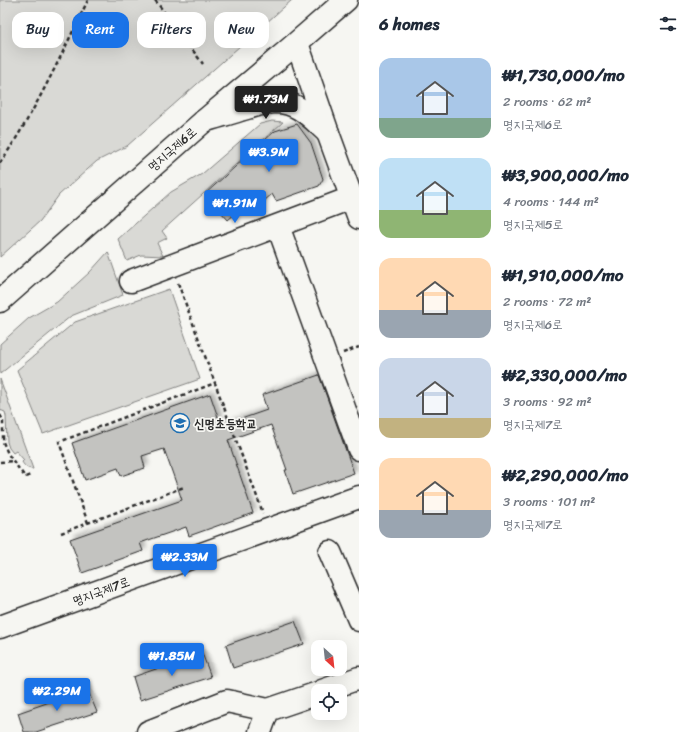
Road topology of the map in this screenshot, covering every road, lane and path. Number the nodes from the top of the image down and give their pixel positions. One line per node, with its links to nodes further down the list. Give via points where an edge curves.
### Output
1 (88, 0): 8 (path, via 37,102)
2 (155, 0): 5 (path)
3 (346, 0): 4 (street, 명지국제6로)
4 (297, 43): 6 (street, 명지국제6로); 7 (street)
5 (203, 64)
6 (204, 121): 7 (street, via 258,104 278,102 300,109); 14 (street, 명지국제6로)
7 (328, 133): 9 (street)
8 (0, 163)
9 (351, 198): 10 (street); 11 (street)
10 (359, 218)
11 (278, 226): 12 (street); 19 (street)
12 (131, 281)
13 (178, 283): 17 (path)
14 (0, 301)
15 (359, 347): 16 (path)
16 (342, 354)
17 (215, 383): 25 (path); 26 (path, via 59,442)
18 (0, 415): 20 (path, via 3,420 3,442)
19 (359, 449)
20 (13, 461): 21 (path); 22 (path, via 25,477)
21 (0, 462)
22 (31, 475)
23 (184, 487): 26 (path)
24 (359, 497): 30 (street, 명지국제7로)
25 (265, 519)
26 (88, 523): 27 (path)
27 (61, 533)
28 (330, 552): 29 (street)
29 (359, 620)
30 (0, 628)
31 (359, 678): 32 (street)
32 (342, 684)
33 (311, 695): 34 (street)
34 (268, 710): 35 (street, via 227,701); 37 (street)
35 (195, 723): 36 (street)
36 (148, 732)
37 (260, 732)

